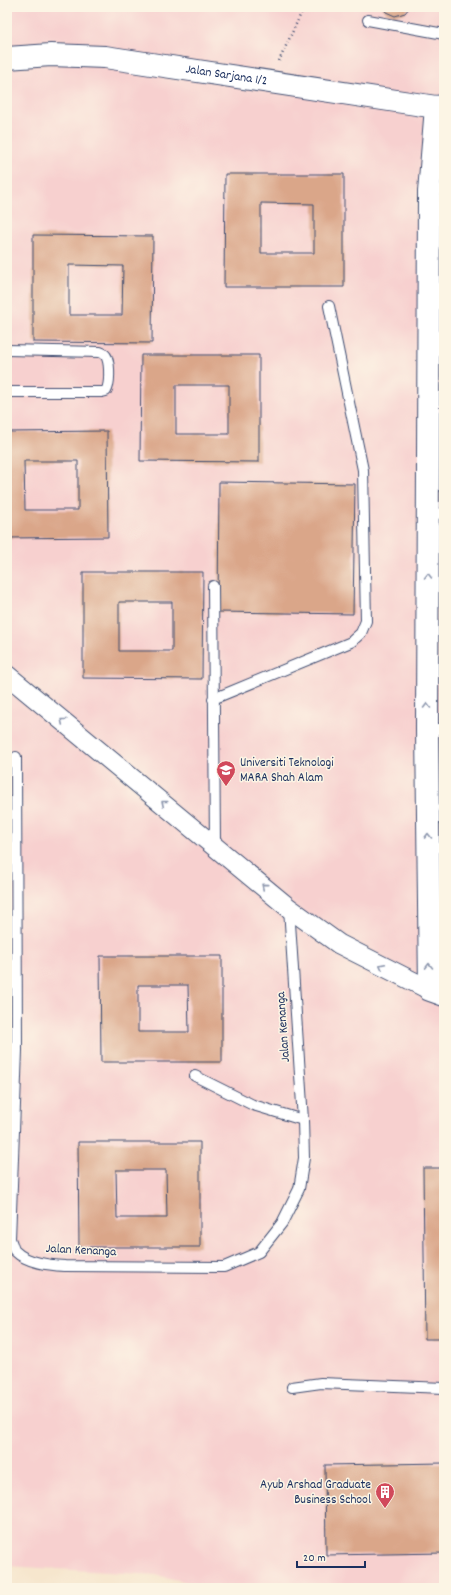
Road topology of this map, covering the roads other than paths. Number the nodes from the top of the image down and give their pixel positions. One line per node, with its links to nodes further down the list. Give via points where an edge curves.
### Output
1 (368, 20): 2 (lane)
2 (444, 34)
3 (7, 58): 4 (street, Jalan Sarjana 1/2, via 51,55 105,57 268,83)
4 (440, 106): 5 (street)
5 (437, 190): 9 (street)
6 (329, 306): 12 (lane, via 363,470 366,621 361,633 351,642)
7 (7, 350): 8 (lane, via 100,352 108,359 108,387 102,392)
8 (7, 392)
9 (436, 514): 13 (street, one-way to 9)
10 (213, 586): 12 (lane)
11 (7, 675): 15 (street, one-way to 11)
12 (213, 699): 15 (lane)
13 (435, 729): 17 (street, one-way to 13)
14 (16, 757): 20 (lane, Jalan Kenanga, via 17,1050)
15 (215, 845): 16 (street, one-way to 15)
16 (289, 908): 17 (street, one-way to 16, via 339,944); 19 (lane, Jalan Kenanga)
17 (437, 993)
18 (195, 1076): 19 (lane, via 253,1105)
19 (303, 1120): 20 (lane, Jalan Kenanga, via 304,1158 299,1189 282,1223 259,1252 224,1266 65,1266 31,1260 15,1251 10,1239)
20 (10, 1199)
21 (292, 1387): 22 (lane, via 321,1383)
22 (444, 1388)

